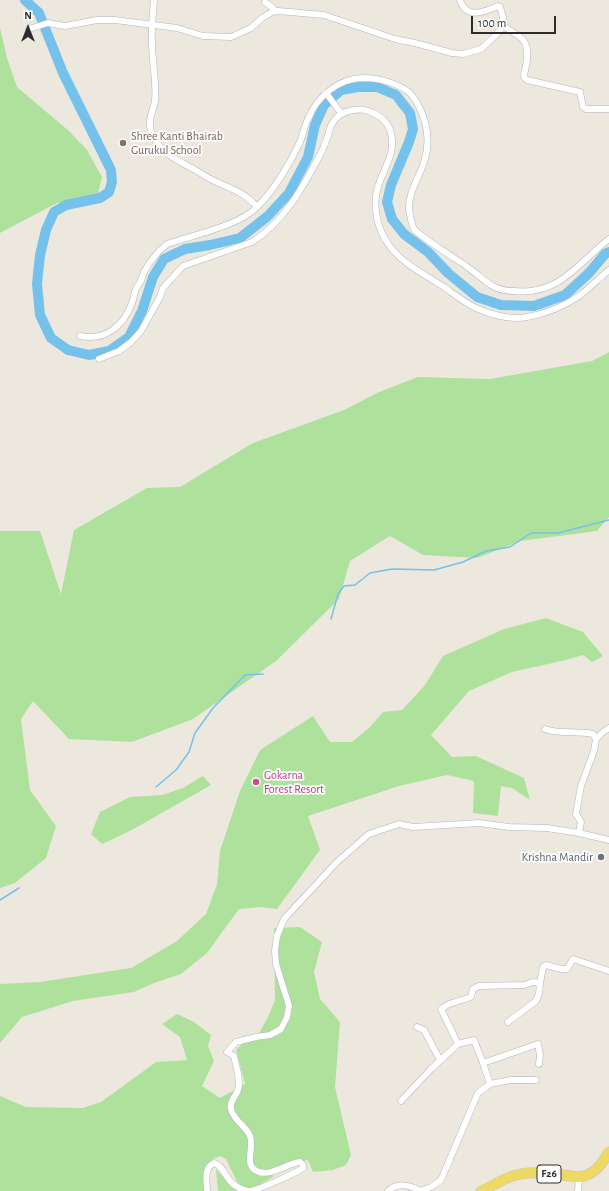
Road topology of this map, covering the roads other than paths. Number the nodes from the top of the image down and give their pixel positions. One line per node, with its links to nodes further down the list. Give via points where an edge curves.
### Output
1 (154, 0): 5 (street)
2 (460, 0): 6 (street, via 466,11 482,13 500,7)
3 (263, 1): 4 (street)
4 (274, 11): 5 (street, via 251,28 231,37 203,36 178,28); 6 (street, via 324,15 395,39 462,54 481,49 500,31)
5 (152, 24): 7 (street, via 107,19 65,26 48,23); 11 (street, via 155,101 150,124 157,143 172,158 238,191 252,200)
6 (502, 25): 9 (street, via 523,39 527,57 524,77 527,80 580,92 583,107 586,109)
7 (31, 28)
8 (326, 93): 10 (street); 11 (street, via 320,97 308,119 299,143 278,181); 12 (street, via 340,84 365,78 399,86 411,94 427,124 428,142 424,162 410,197 409,213 414,228 491,285 507,291 520,292 544,289 558,283)
9 (609, 109)
10 (341, 112): 13 (street, via 354,109 368,110 386,122 391,131 392,153 375,194 379,228 387,243 420,273 474,307 487,313 514,318 540,314 580,295); 15 (street, via 331,124 320,155 297,195 272,226 252,242 183,266 163,288 141,331 119,351)
11 (257, 207): 14 (street, via 246,217 167,244 143,274 122,322 109,333 89,338)
12 (609, 240)
13 (609, 270)
14 (80, 336)
15 (99, 359)
16 (609, 728): 18 (street)
17 (545, 729): 18 (street, via 584,732 593,734)
18 (596, 739): 19 (street, via 579,794 576,814 580,822)
19 (579, 833): 20 (street); 34 (street, via 479,823 413,827 399,824 369,834 337,862 284,919 277,936 276,964 289,1006 281,1029 270,1035 236,1042 227,1052 234,1056 239,1082 230,1108 250,1136 250,1163 259,1172 278,1170 295,1162 300,1162 303,1168 249,1191 231,1182 220,1166 214,1163 207,1169)
20 (609, 840)
21 (609, 971): 22 (street, via 573,959 567,969 546,964)
22 (540, 983): 23 (street, via 536,1001); 25 (street, via 479,986 473,989 471,997 441,1009)
23 (508, 1022)
24 (418, 1027): 26 (street, via 424,1030)
25 (458, 1044): 26 (street); 27 (street, via 474,1040)
26 (440, 1060): 31 (street)
27 (483, 1063): 28 (street, via 538,1044); 30 (street)
28 (539, 1064)
29 (536, 1080): 30 (street, via 511,1080)
30 (490, 1084): 35 (street, via 478,1093 440,1180 420,1191 411,1186 401,1185)
31 (401, 1101)
32 (609, 1152): 33 (main road, F26, via 594,1172)
33 (579, 1177): 36 (main road, F26, via 524,1173); 37 (street)
34 (207, 1191)
35 (388, 1191)
36 (482, 1191)
37 (578, 1191)

